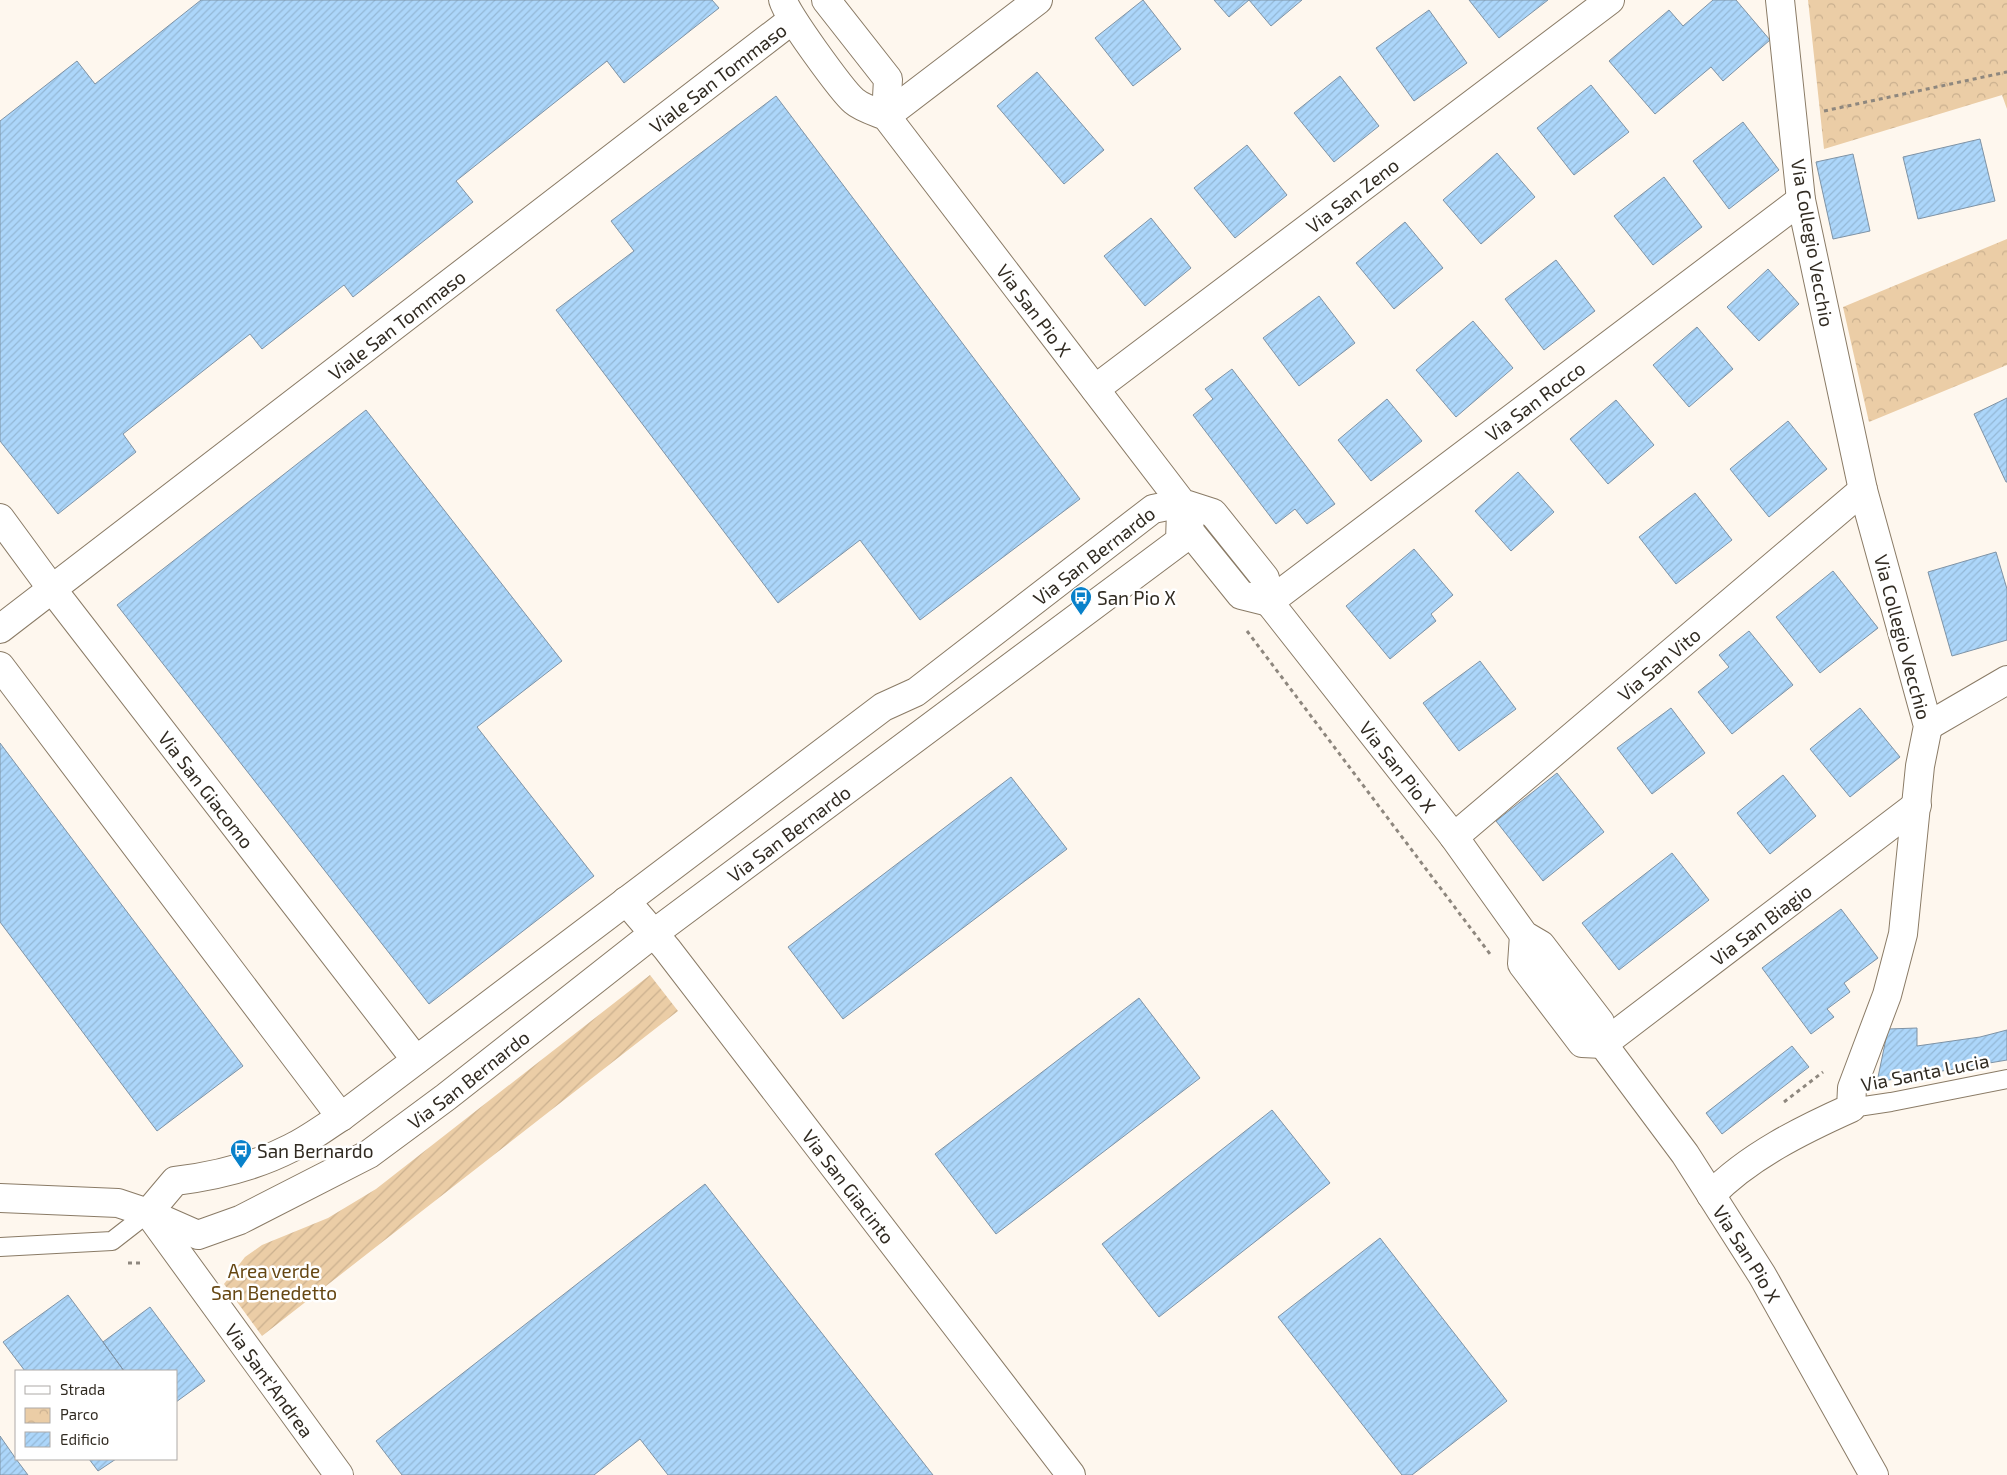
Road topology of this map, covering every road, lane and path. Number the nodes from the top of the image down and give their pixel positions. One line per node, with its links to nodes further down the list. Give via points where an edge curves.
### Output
1 (826, 0): 8 (street, via 888,79)
2 (1038, 0): 8 (street)
3 (1610, 0): 10 (street, Via San Zeno)
4 (1780, 0): 7 (street, Via Collegio Vecchio)
5 (788, 10): 8 (street, Via San Pio X, via 855,101); 14 (street, Viale San Tommaso)
6 (2007, 72): 7 (path, via 1810,114)
7 (1791, 109): 9 (street, Via Collegio Vecchio)
8 (886, 116): 10 (street, Via San Pio X)
9 (1801, 200): 11 (street, Via Collegio Vecchio); 15 (street, Via San Rocco)
10 (1095, 389): 12 (street, Via San Pio X)
11 (1863, 490): 20 (street, Via Collegio Vecchio); 22 (street, Via San Vito)
12 (1182, 503): 15 (street, Via San Pio X, via 1191,533 1241,596); 23 (street, Via San Bernardo, via 1153,508 916,692 883,706); 24 (street, Via San Bernardo, via 1180,541)
13 (0, 518): 14 (street, Via San Giacomo)
14 (52, 589): 17 (street, Viale San Tommaso); 28 (street, Via San Giacomo)
15 (1269, 602): 22 (street, Via San Pio X)
16 (1242, 624): 25 (path)
17 (0, 629)
18 (0, 666): 32 (street)
19 (2007, 680): 20 (street)
20 (1928, 726): 21 (street, Via Collegio Vecchio)
21 (1917, 805): 26 (street, Via San Biagio); 27 (street, Via Collegio Vecchio, via 1903,934 1888,995)
22 (1454, 837): 26 (street, Via San Pio X, via 1524,935 1522,964 1582,1043)
23 (626, 901): 24 (street, Via San Giacinto); 28 (street, Via San Bernardo)
24 (653, 934): 35 (street, Via San Bernardo, via 369,1154 240,1220 198,1235); 40 (street, Via San Giacinto)
25 (1494, 958)
26 (1603, 1044): 33 (street, Via San Pio X, via 1685,1154)
27 (1865, 1049): 30 (path, via 1816,1075); 31 (street, Via Collegio Vecchio, via 1852,1088)
28 (416, 1060): 32 (street, Via San Bernardo)
29 (2007, 1079): 31 (lane, Via Santa Lucia)
30 (1779, 1106)
31 (1852, 1108): 33 (street, via 1813,1125 1731,1175)
32 (341, 1117): 35 (street, Via San Bernardo, via 292,1148 241,1169 217,1176 176,1181)
33 (1711, 1195): 41 (street, Via San Pio X, via 1762,1275)
34 (0, 1198): 35 (street, Via San Bernardo, via 118,1204)
35 (148, 1213): 36 (lane, Via San Bernardo, via 112,1242); 37 (street, Via Sant'Andrea)
36 (0, 1247)
37 (184, 1261): 38 (path); 39 (street, Via Sant'Andrea)
38 (126, 1263)
39 (339, 1475)
40 (1070, 1475)
41 (1874, 1475)

